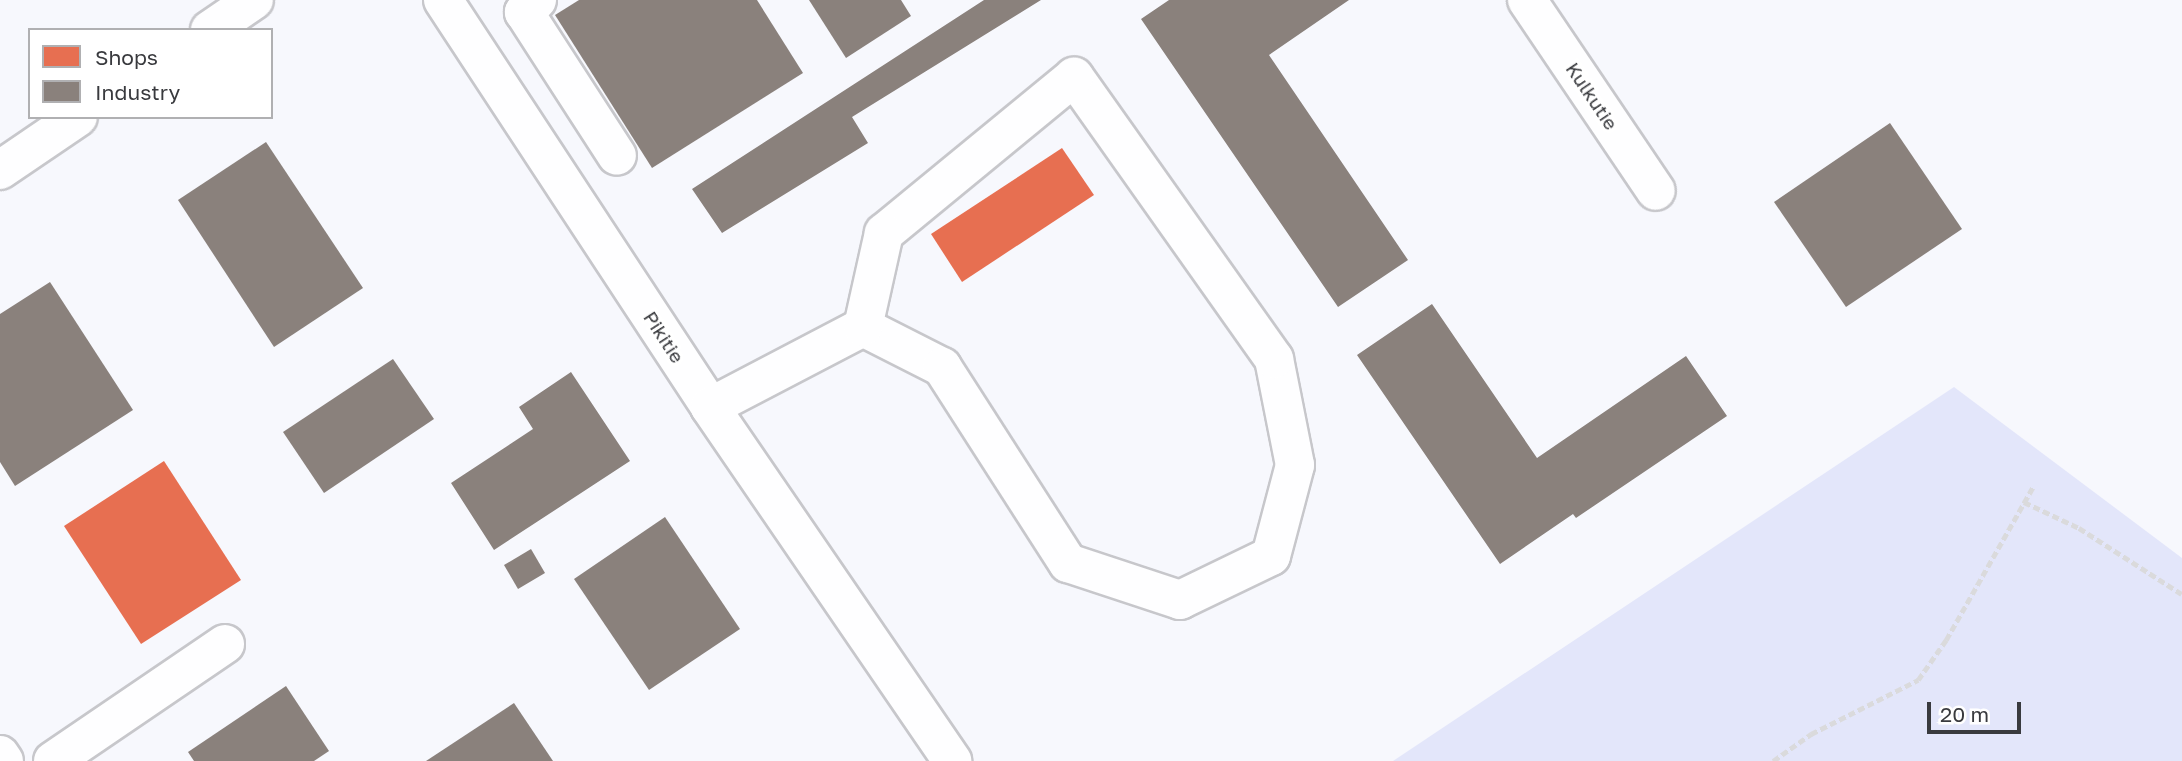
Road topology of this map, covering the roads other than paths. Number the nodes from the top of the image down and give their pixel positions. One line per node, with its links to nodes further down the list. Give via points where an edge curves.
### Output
1 (254, 0): 5 (street)
2 (443, 0): 11 (street, Pikitie)
3 (537, 0): 7 (street, via 524,12)
4 (1527, 0): 9 (street, Kulkutie)
5 (212, 28)
6 (75, 119): 8 (street)
7 (617, 156)
8 (0, 170)
9 (1656, 191)
10 (863, 327): 10 (street, via 942,367 1068,563 1180,600 1271,556 1295,465 1274,359 1074,77 884,233); 11 (street)
11 (710, 407): 16 (street, Pikitie)
12 (225, 644): 15 (street)
13 (0, 755): 14 (street)
14 (4, 761)
15 (53, 761)
16 (951, 761)

